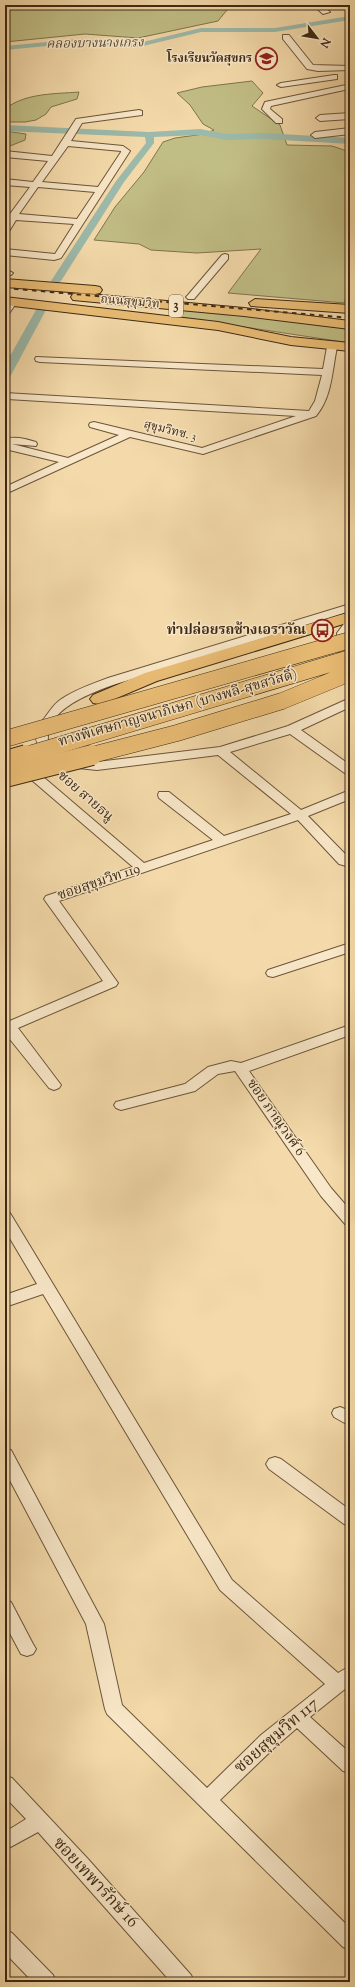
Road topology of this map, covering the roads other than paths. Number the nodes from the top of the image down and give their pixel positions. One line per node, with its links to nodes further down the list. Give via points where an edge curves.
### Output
1 (317, 5): 2 (street)
2 (326, 12)
3 (286, 38): 5 (street, via 310,67)
4 (350, 68): 5 (street)
5 (326, 69): 6 (street)
6 (334, 77): 7 (street); 8 (street)
7 (281, 85)
8 (348, 89): 12 (street, via 268,104 266,109)
9 (140, 113): 15 (street, via 81,120)
10 (350, 116): 11 (street)
11 (320, 118)
12 (279, 121)
13 (350, 131): 14 (street)
14 (315, 135)
15 (66, 143): 17 (street); 21 (street, via 126,150)
16 (5, 154): 17 (street)
17 (55, 159): 20 (street)
18 (5, 182): 20 (street)
19 (5, 188): 20 (street)
20 (34, 188): 21 (street); 22 (street)
21 (100, 193): 23 (street)
22 (9, 218): 23 (street); 24 (street)
23 (78, 225): 25 (street, via 56,256)
24 (5, 231)
25 (5, 252)
26 (224, 257): 28 (street)
27 (6, 276): 28 (highway, ถนนสุขุมวิท / 3)
28 (191, 297): 30 (highway, ถนนสุขุมวิท / 3)
29 (6, 300): 32 (highway, ถนนสุขุมวิท / 3, via 244,312); 33 (highway, via 139,312); 34 (highway, via 218,326)
30 (255, 303): 31 (main road); 32 (highway, ถนนสุขุมวิท / 3)
31 (350, 309)
32 (349, 321)
33 (350, 343)
34 (332, 347): 35 (highway); 37 (street)
35 (350, 348)
36 (40, 359): 37 (street)
37 (328, 372): 39 (street, via 318,409)
38 (7, 396): 39 (street)
39 (312, 414): 41 (street, สุขุมวิทซ. 3, via 203,451)
40 (94, 424): 41 (street)
41 (129, 434): 43 (street, สุขุมวิทซ. 3)
42 (32, 444): 43 (street, via 15,440 5,444)
43 (70, 462): 44 (street, สุขุมวิทซ. 3)
44 (5, 491)
45 (350, 607): 59 (street, via 112,680 62,704 40,735 42,743 52,754 75,764 97,766)
46 (350, 617): 53 (highway, via 151,677)
47 (350, 623): 50 (street, via 342,638 344,651)
48 (350, 629): 53 (highway, via 186,679)
49 (350, 640): 58 (highway, ทางพิเศษกาญจนาภิเษก (บางพลี-สุขสวัสดิ์), bridge)
50 (350, 659): 61 (highway, ทางพิเศษกาญจนาภิเษก (บางพลี-สุขสวัสดิ์), bridge)
51 (350, 674): 54 (highway, bridge)
52 (350, 681): 54 (highway, bridge)
53 (98, 700): 56 (highway)
54 (282, 701): 63 (highway, bridge, via 171,734)
55 (350, 702): 57 (street)
56 (5, 727)
57 (292, 729): 59 (street); 62 (street)
58 (5, 739)
59 (221, 751): 66 (street)
60 (5, 752): 69 (street, ซอย สายธนู, via 56,792)
61 (5, 760)
62 (350, 771)
63 (5, 776)
64 (350, 794): 66 (street, ซอยสุขุมวิท 119)
65 (164, 795): 67 (street)
66 (300, 815): 67 (street, ซอยสุขุมวิท 119); 68 (street, via 344,861)
67 (222, 842): 69 (street, ซอยสุขุมวิท 119)
68 (350, 863)
69 (142, 868): 72 (street, ซอยสุขุมวิท 119, via 51,899 111,983)
70 (350, 947): 71 (street)
71 (273, 973)
72 (7, 1027): 75 (street)
73 (350, 1030): 74 (street, ซอย ภาณุวงศ์ 6)
74 (242, 1068): 76 (street, via 231,1066 213,1070 190,1088); 77 (street, ซอย ภาณุวงศ์ 6, via 318,1179)
75 (54, 1085)
76 (121, 1105)
77 (344, 1204): 79 (street, ซอย ภาณุวงศ์ 6)
78 (5, 1217): 80 (street)
79 (350, 1220)
80 (46, 1287): 81 (street); 87 (street, via 226,1585)
81 (5, 1301)
82 (5, 1455): 91 (street, via 95,1624 114,1709)
83 (275, 1464): 84 (street)
84 (350, 1519)
85 (5, 1607): 86 (street)
86 (27, 1649)
87 (344, 1679): 88 (street, ซอยสุขุมวิท 117)
88 (297, 1717): 89 (street); 91 (street, ซอยสุขุมวิท 117)
89 (350, 1765)
90 (5, 1784): 92 (street, ซอยเทพารักษ์ 16)
91 (206, 1800): 95 (street)
92 (38, 1822): 93 (street); 97 (street, ซอยเทพารักษ์ 16, via 81,1865)
93 (5, 1842)
94 (5, 1939): 96 (street)
95 (350, 1941)
96 (46, 1982)
97 (184, 1982)

